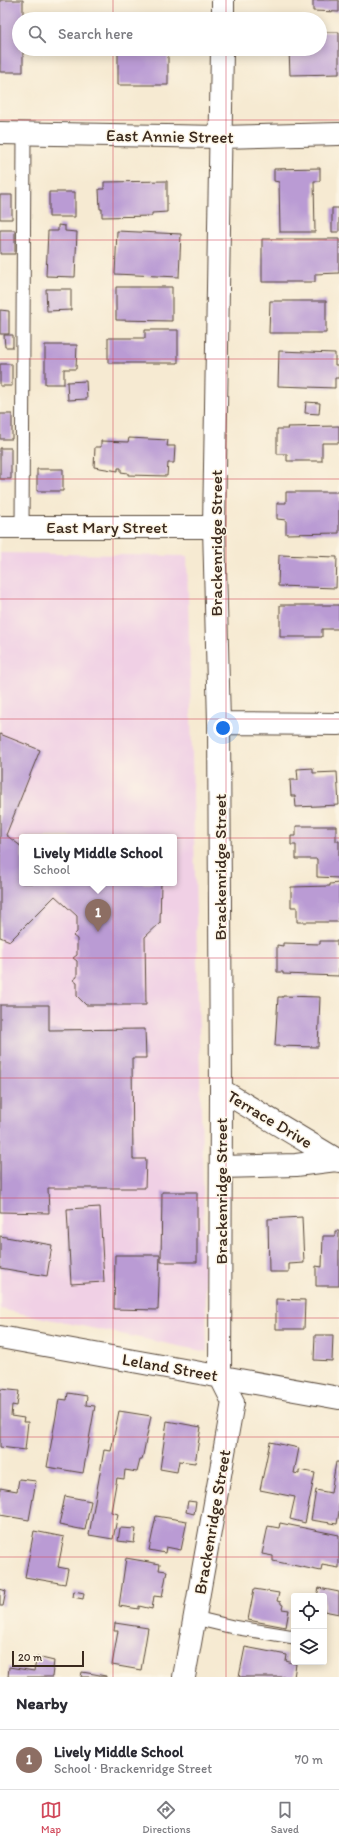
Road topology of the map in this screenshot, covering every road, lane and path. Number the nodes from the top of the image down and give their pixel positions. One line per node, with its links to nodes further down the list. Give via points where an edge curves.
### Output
1 (223, 0): 2 (street)
2 (222, 12)
3 (222, 56): 7 (street, Brackenridge Street)
4 (0, 133): 5 (street, East Annie Street)
5 (24, 134): 7 (street, East Annie Street); 9 (lane)
6 (339, 134): 7 (street, East Annie Street)
7 (221, 137): 10 (street, Brackenridge Street)
8 (0, 527): 9 (street, East Mary Street)
9 (22, 527): 10 (street, East Mary Street)
10 (214, 527): 11 (street, Brackenridge Street)
11 (219, 722): 12 (street); 13 (street, Brackenridge Street)
12 (339, 724)
13 (221, 1090): 14 (street, Terrace Drive); 15 (street, Brackenridge Street)
14 (338, 1161): 15 (street)
15 (221, 1167): 17 (street, Brackenridge Street)
16 (0, 1337): 17 (street, Leland Street)
17 (220, 1376): 18 (street, Leland Street); 19 (street, Brackenridge Street, via 233,1402)
18 (339, 1398)
19 (195, 1618): 20 (lane); 21 (street, Brackenridge Street)
20 (291, 1636)
21 (184, 1677)

